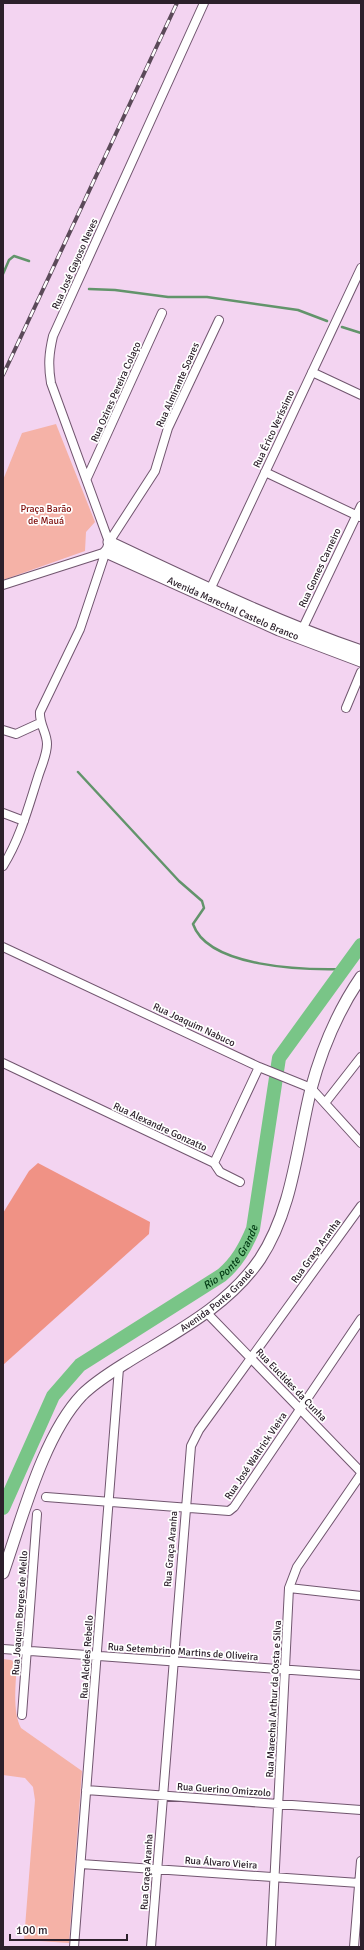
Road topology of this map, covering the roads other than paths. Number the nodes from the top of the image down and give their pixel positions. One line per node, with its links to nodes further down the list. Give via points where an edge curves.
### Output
1 (204, 3): 8 (street, Rua José Gayoso Neves, via 54,336 49,353 51,382)
2 (361, 268): 5 (street, Rua Érico Veríssimo)
3 (162, 313): 8 (street, Rua Ozires Pereira Colaço)
4 (219, 320): 11 (street, Rua Almirante Soares, via 168,428 155,471)
5 (312, 372): 6 (street); 7 (street, Rua Érico Veríssimo)
6 (361, 395)
7 (265, 472): 10 (street); 13 (street, Rua Érico Veríssimo)
8 (88, 478): 11 (street, Rua José Gayoso Neves)
9 (361, 506): 10 (street, Rua Gomes Carneiro)
10 (359, 516): 14 (street, Rua Gomes Carneiro)
11 (108, 547): 12 (street); 13 (street, Avenida Marechal Castelo Branco); 19 (street, Rua Almirante Soares, via 82,624 40,712)
12 (3, 585)
13 (208, 594): 14 (street, Avenida Marechal Castelo Branco)
14 (300, 634): 15 (street, Avenida Marechal Castelo Branco); 16 (street, Avenida Marechal Castelo Branco)
15 (361, 650)
16 (361, 661)
17 (361, 672): 18 (street)
18 (346, 708)
19 (40, 723): 20 (street, via 16,734); 22 (street, via 47,745)
20 (3, 730)
21 (3, 813): 22 (street)
22 (24, 821): 23 (street)
23 (3, 866)
24 (3, 947): 28 (street, Rua Joaquim Nabuco)
25 (361, 977): 29 (street, Avenida Ponte Grande, via 343,1004 329,1035)
26 (361, 1057): 30 (street)
27 (3, 1063): 32 (street, Rua Alexandre Gonzatto)
28 (259, 1067): 29 (street, Rua Joaquim Nabuco); 32 (street, Rua Alexandre Gonzatto)
29 (311, 1088): 30 (street, Rua Joaquim Nabuco); 35 (street, Avenida Ponte Grande, via 291,1179 272,1234 261,1257 244,1280)
30 (325, 1103): 31 (street, Rua Joaquim Nabuco)
31 (361, 1143)
32 (214, 1163): 33 (street, via 220,1172)
33 (240, 1182)
34 (361, 1206): 37 (street, Rua Graça Aranha)
35 (206, 1312): 37 (street, Rua Euclides da Cunha); 38 (street, Avenida Ponte Grande)
36 (361, 1319): 39 (street, Rua José Waltrick Vieira)
37 (250, 1358): 39 (street, Rua Euclides da Cunha); 43 (street, Rua Graça Aranha, via 194,1438)
38 (119, 1368): 42 (street, Rua Alcides Rebello); 45 (street, Avenida Ponte Grande, via 93,1384 82,1395 55,1432)
39 (300, 1409): 40 (street, Rua Euclides da Cunha); 43 (street, Rua José Waltrick Vieira, via 232,1509 222,1512)
40 (361, 1473): 46 (street, Rua Marechal Arthur da Costa e Silva, via 297,1567)
41 (46, 1497): 42 (street, Rua José Waltrick Vieira)
42 (108, 1502): 43 (street, Rua José Waltrick Vieira); 50 (street, Rua Alcides Rebello)
43 (185, 1509): 51 (street, Rua Graça Aranha)
44 (38, 1514): 49 (street, Rua Joaquim Borges de Mello)
45 (3, 1573)
46 (289, 1588): 47 (street); 52 (street, Rua Marechal Arthur da Costa e Silva)
47 (361, 1596)
48 (3, 1649): 49 (street, Rua Setembrino Martins de Oliveira)
49 (27, 1651): 50 (street, Rua Setembrino Martins de Oliveira); 54 (street, Rua Joaquim Borges de Mello)
50 (97, 1656): 51 (street, Rua Setembrino Martins de Oliveira); 55 (street, Rua Alcides Rebello)
51 (172, 1662): 52 (street, Rua Setembrino Martins de Oliveira); 56 (street, Rua Graça Aranha)
52 (285, 1670): 53 (street, Rua Setembrino Martins de Oliveira); 57 (street, Rua Marechal Arthur da Costa e Silva)
53 (361, 1675)
54 (22, 1715)
55 (86, 1790): 56 (street, Rua Guerino Omizzolo); 60 (street, Rua Alcides Rebello)
56 (162, 1796): 57 (street, Rua Guerino Omizzolo); 61 (street, Rua Graça Aranha)
57 (278, 1804): 58 (street, Rua Guerino Omizzolo); 62 (street, Rua Marechal Arthur da Costa e Silva)
58 (361, 1810)
59 (361, 1861): 63 (street)
60 (81, 1864): 61 (street, Rua Álvaro Vieira); 64 (street, Rua Alcides Rebello)
61 (157, 1869): 62 (street, Rua Álvaro Vieira); 65 (street, Rua Graça Aranha)
62 (275, 1877): 63 (street, Rua Álvaro Vieira); 66 (street, Rua Marechal Arthur da Costa e Silva)
63 (359, 1883): 67 (street)
64 (74, 1947)
65 (151, 1947)
66 (271, 1947)
67 (354, 1947)

